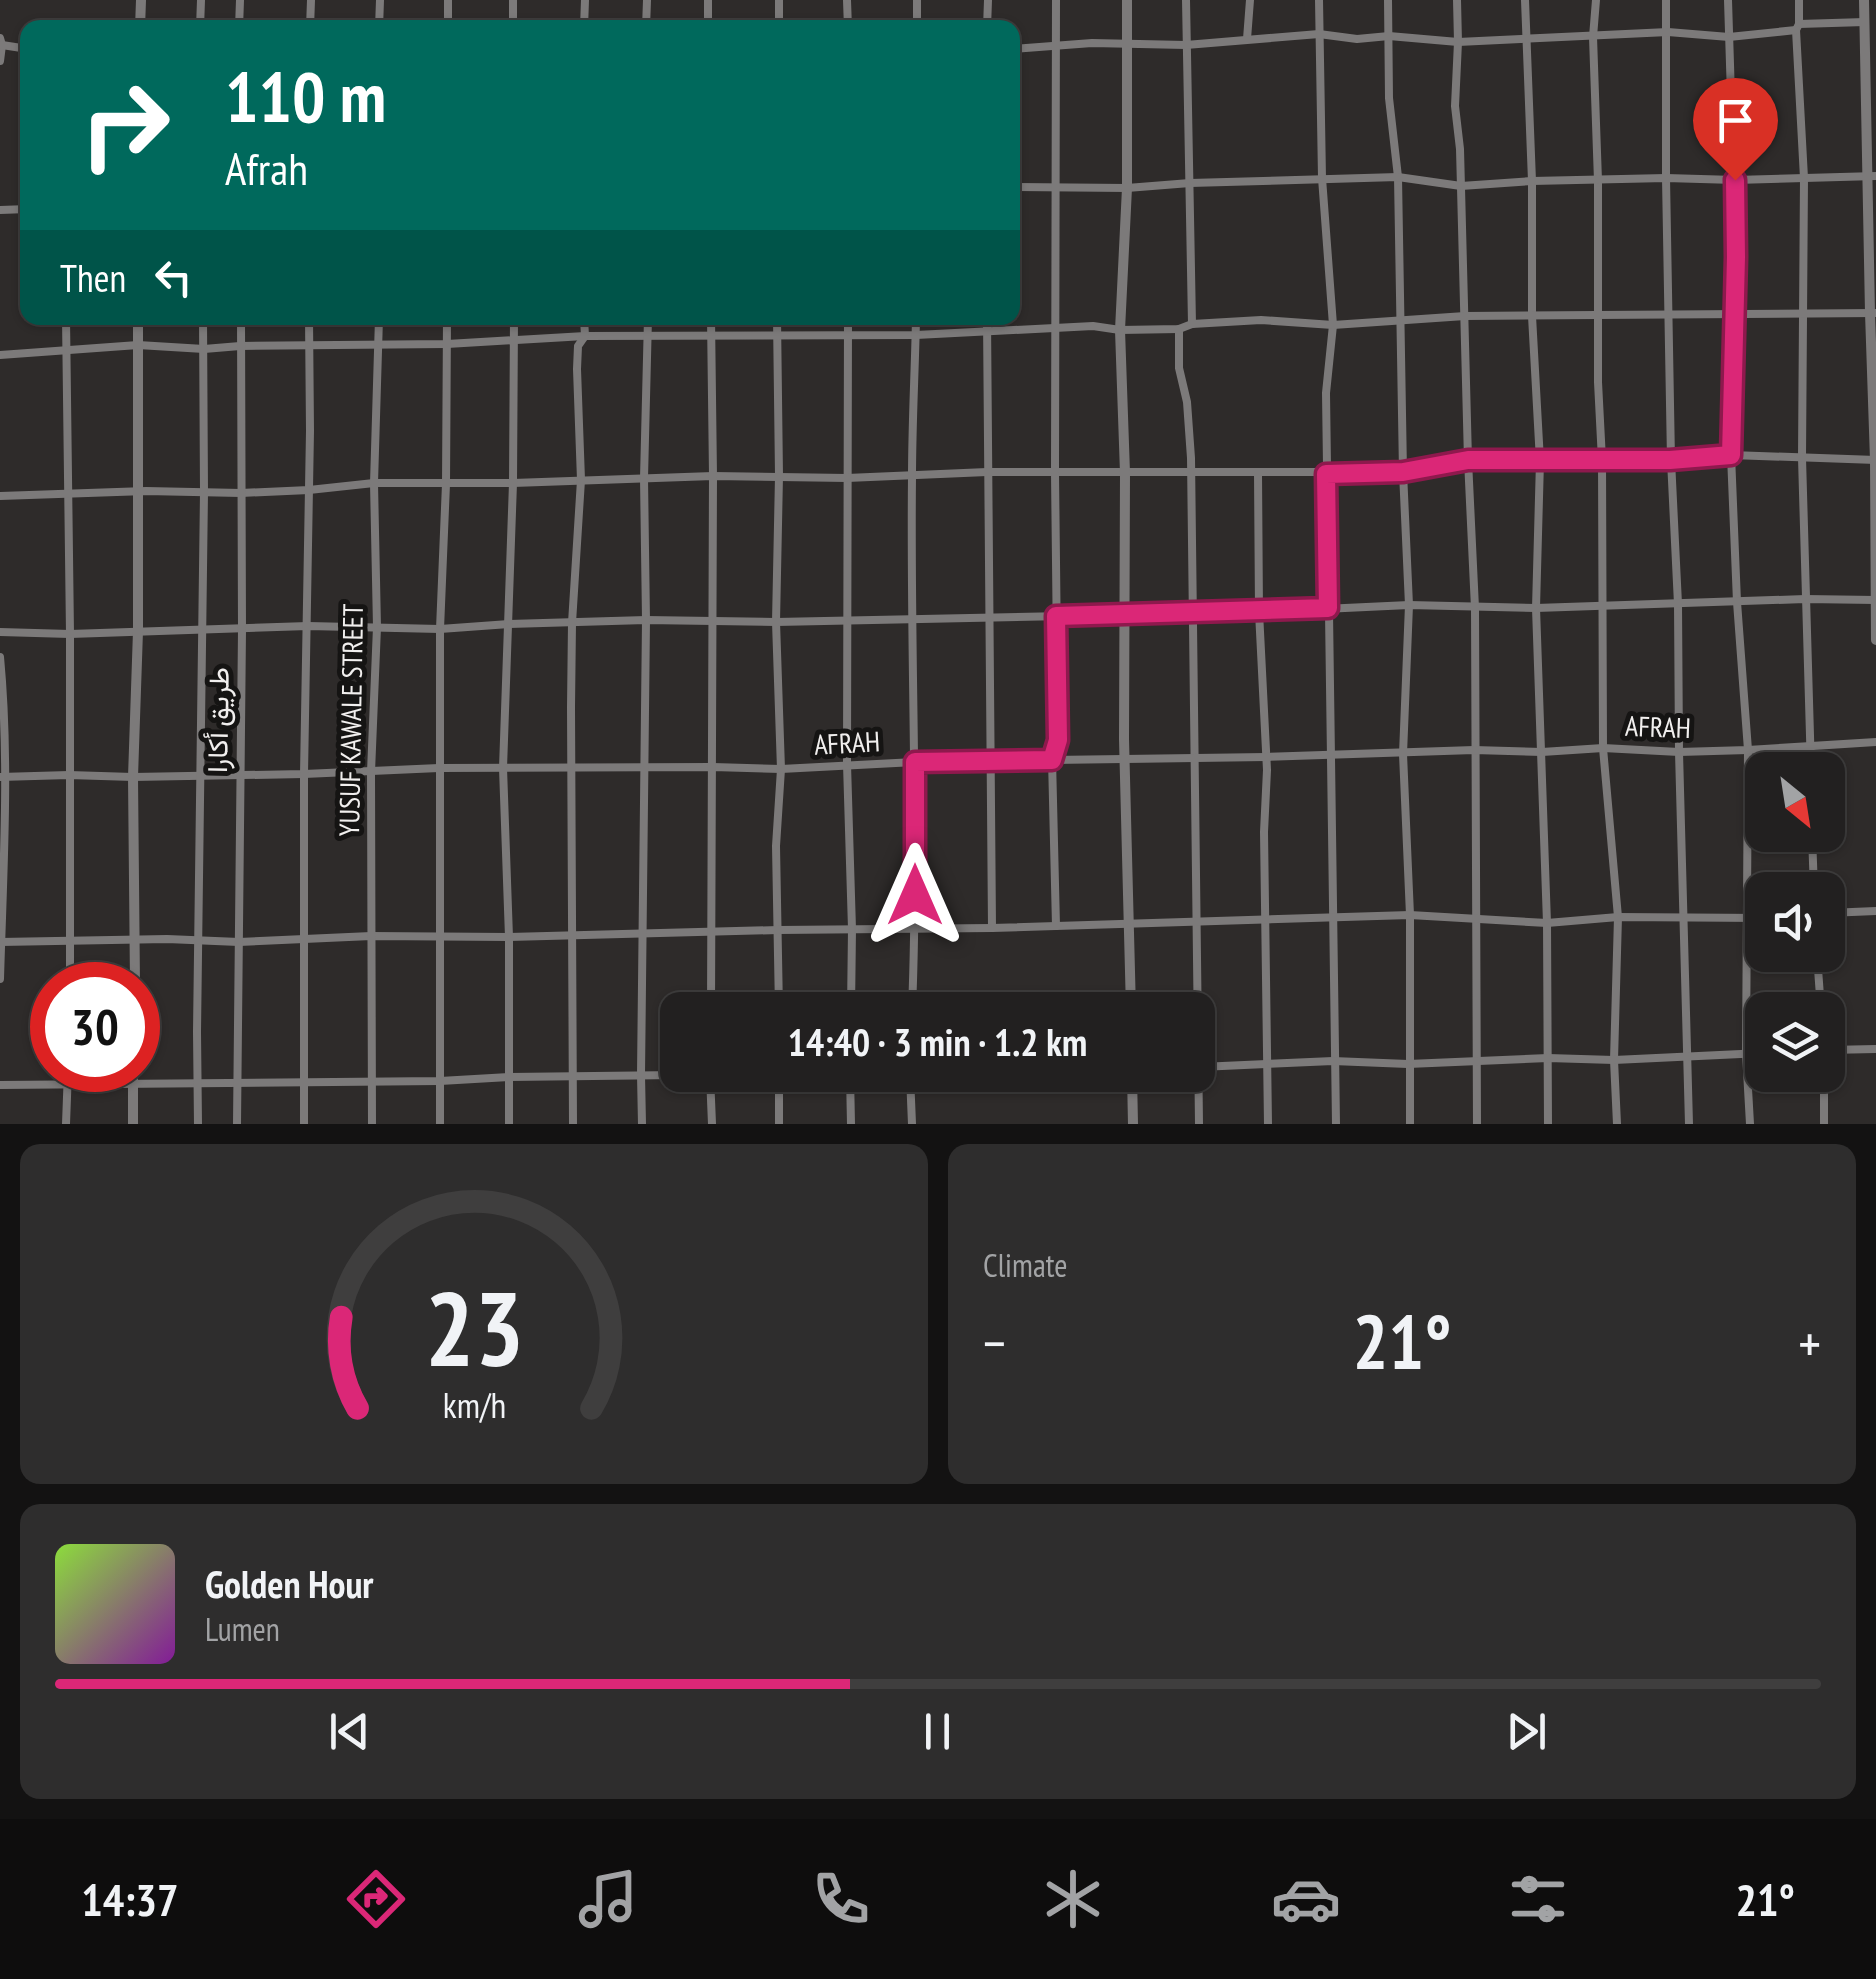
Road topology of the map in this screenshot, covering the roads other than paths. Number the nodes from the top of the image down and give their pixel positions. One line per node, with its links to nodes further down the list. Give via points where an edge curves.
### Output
1 (1056, 0): 27 (street)
2 (1126, 0): 25 (street)
3 (1186, 0): 26 (street)
4 (1250, 0): 21 (street)
5 (1319, 0): 17 (street)
6 (1388, 0): 18 (street)
7 (1457, 0): 24 (street)
8 (1525, 0): 22 (street)
9 (1596, 0): 19 (street)
10 (1666, 0): 16 (street)
11 (1728, 0): 20 (street)
12 (1799, 0): 14 (street)
13 (1864, 0): 15 (street)
14 (1798, 27): 15 (street); 20 (street); 34 (street)
15 (1869, 30): 30 (street)
16 (1668, 32): 19 (street); 20 (street); 33 (street)
17 (1319, 34): 18 (street); 21 (street); 32 (street)
18 (1390, 36): 24 (street); 31 (street)
19 (1593, 37): 22 (street); 36 (street)
20 (1729, 37): 35 (street)
21 (1247, 40): 26 (street)
22 (1526, 40): 24 (street); 37 (street)
23 (1, 42): 29 (street)
24 (1458, 42): 40 (street)
25 (1127, 44): 26 (street); 27 (street); 42 (street)
26 (1186, 45): 38 (street)
27 (1054, 48): 28 (street); 39 (street)
28 (1020, 49)
29 (0, 62)
30 (1872, 176): 34 (street); 43 (street)
31 (1398, 177): 32 (street); 40 (street); 50 (street)
32 (1322, 178): 38 (street); 52 (street)
33 (1666, 178): 35 (street); 36 (street); 48 (street)
34 (1804, 178): 35 (street); 44 (street)
35 (1735, 180): 49 (street)
36 (1598, 181): 37 (street); 45 (street)
37 (1532, 182): 40 (street); 47 (street)
38 (1190, 183): 42 (street); 51 (street)
39 (1055, 186): 41 (street); 42 (street); 68 (street)
40 (1461, 186): 46 (street)
41 (1020, 188)
42 (1127, 188): 70 (street)
43 (1873, 313): 44 (street); 93 (street)
44 (1804, 314): 49 (street); 88 (street)
45 (1600, 315): 47 (street); 48 (street); 91 (street)
46 (1465, 316): 47 (street); 50 (street); 89 (street)
47 (1532, 316): 90 (street)
48 (1669, 316): 49 (street); 92 (street)
49 (1733, 316): 87 (street)
50 (1400, 320): 52 (street); 96 (street)
51 (1192, 324): 52 (street); 69 (street)
52 (1333, 324): 100 (street)
53 (66, 325): 84 (street)
54 (138, 325): 81 (street)
55 (202, 325): 85 (street)
56 (241, 325): 83 (street, طريق أكارا)
57 (309, 325): 82 (street)
58 (379, 325): 79 (street, YUSUF KAWALE STREET)
59 (447, 325): 80 (street)
60 (514, 325): 78 (street)
61 (584, 325): 75 (street)
62 (648, 325): 76 (street)
63 (712, 325): 77 (street)
64 (777, 325): 72 (street)
65 (848, 325): 73 (street)
66 (916, 325): 74 (street)
67 (987, 325): 71 (street)
68 (1056, 329): 70 (street); 71 (street); 97 (street)
69 (1178, 329): 70 (street); 98 (street)
70 (1120, 330): 95 (street)
71 (987, 331): 74 (street); 94 (street)
72 (778, 334): 73 (street); 77 (street); 102 (street)
73 (848, 335): 74 (street); 105 (street)
74 (916, 335): 103 (street)
75 (584, 336): 76 (street); 78 (street); 106 (street, via 577,369)
76 (649, 336): 77 (street); 104 (street)
77 (712, 336): 101 (street)
78 (514, 338): 80 (street); 108 (street)
79 (380, 343): 80 (street); 82 (street); 107 (street, YUSUF KAWALE STREET)
80 (447, 344): 109 (street)
81 (138, 345): 84 (street); 85 (street); 111 (street)
82 (308, 345): 83 (street); 110 (street)
83 (240, 346): 85 (street); 113 (street, طريق أكارا)
84 (65, 349): 86 (street); 114 (street)
85 (204, 349): 112 (street)
86 (0, 355)
87 (1731, 455): 88 (street); 92 (street); 118 (street)
88 (1802, 458): 93 (street); 116 (street)
89 (1468, 460): 90 (street); 96 (street); 123 (street)
90 (1540, 460): 91 (street); 124 (street)
91 (1602, 460): 92 (street); 121 (street)
92 (1670, 460): 119 (street)
93 (1876, 460): 117 (street)
94 (987, 472): 97 (street); 103 (street); 129 (street)
95 (1125, 472): 97 (street); 98 (street); 127 (street)
96 (1403, 472): 100 (street); 120 (street)
97 (1055, 473): 128 (street)
98 (1190, 473): 99 (street); 126 (street)
99 (1258, 473): 100 (street); 125 (street)
100 (1326, 474): 122 (street)
101 (713, 476): 102 (street); 104 (street); 133 (street)
102 (779, 476): 105 (street); 135 (street)
103 (912, 477): 105 (street); 130 (street)
104 (644, 478): 106 (street); 131 (street)
105 (848, 478): 132 (street)
106 (581, 480): 108 (street); 134 (street)
107 (374, 483): 109 (street); 110 (street); 138 (street, YUSUF KAWALE STREET)
108 (513, 483): 109 (street); 136 (street)
109 (446, 484): 139 (street)
110 (310, 490): 113 (street); 137 (street)
111 (138, 492): 112 (street); 114 (street); 142 (street)
112 (204, 492): 113 (street); 140 (street)
113 (242, 493): 141 (street, طريق أكارا)
114 (67, 494): 115 (street); 144 (street)
115 (0, 496)
116 (1806, 599): 117 (street); 118 (street); 148 (street)
117 (1875, 600): 145 (street)
118 (1737, 602): 119 (street); 151 (street)
119 (1678, 604): 121 (street); 153 (street)
120 (1409, 605): 122 (street); 123 (street); 155 (street)
121 (1602, 606): 124 (street); 149 (street)
122 (1328, 608): 125 (street); 156 (street)
123 (1474, 608): 124 (street); 150 (street)
124 (1536, 608): 152 (street)
125 (1259, 612): 126 (street); 158 (street)
126 (1192, 613): 127 (street); 157 (street)
127 (1124, 614): 128 (street); 159 (street)
128 (1056, 616): 129 (street); 160 (street, via 1058,740)
129 (988, 617): 130 (street); 162 (street)
130 (913, 619): 132 (street); 161 (street)
131 (646, 620): 133 (street); 134 (street); 168 (street)
132 (848, 620): 135 (street); 163 (street)
133 (713, 621): 135 (street); 164 (street)
134 (572, 622): 136 (street); 167 (street)
135 (776, 622): 169 (street)
136 (508, 624): 139 (street); 166 (street)
137 (308, 626): 138 (street); 141 (street); 172 (street)
138 (377, 627): 139 (street); 170 (street, YUSUF KAWALE STREET)
139 (440, 629): 165 (street)
140 (202, 630): 141 (street); 142 (street); 171 (street)
141 (242, 630): 174 (street, طريق أكارا)
142 (138, 631): 144 (street); 175 (street)
143 (0, 632): 144 (street)
144 (70, 634): 173 (street)
145 (1876, 640)
146 (0, 656): 176 (street)
147 (1876, 742): 148 (street, AFRAH)
148 (1810, 746): 151 (street, AFRAH); 154 (street)
149 (1603, 748): 152 (street, AFRAH); 153 (street, AFRAH); 184 (street)
150 (1474, 750): 152 (street, AFRAH); 155 (street, AFRAH); 183 (street)
151 (1748, 750): 153 (street, AFRAH); 177 (street)
152 (1542, 752): 188 (street)
153 (1679, 752): 181 (street)
154 (1810, 752)
155 (1403, 754): 156 (street, AFRAH); 180 (street)
156 (1331, 756): 158 (street, AFRAH); 182 (street)
157 (1194, 758): 158 (street, AFRAH); 159 (street, AFRAH); 187 (street)
158 (1266, 758): 186 (street)
159 (1124, 759): 160 (street, AFRAH); 189 (street)
160 (1052, 760): 162 (street, AFRAH); 190 (street)
161 (915, 762): 162 (street, AFRAH); 163 (street, AFRAH); 191 (street)
162 (991, 762): 192 (street)
163 (848, 764): 169 (street, AFRAH); 193 (street)
164 (713, 767): 168 (street, AFRAH); 169 (street, AFRAH); 196 (street)
165 (439, 768): 166 (street, AFRAH); 170 (street, AFRAH); 199 (street)
166 (503, 768): 167 (street, AFRAH); 200 (street)
167 (572, 768): 168 (street, AFRAH); 197 (street)
168 (644, 768): 195 (street)
169 (781, 769): 194 (street)
170 (371, 772): 172 (street, AFRAH); 198 (street, YUSUF KAWALE STREET)
171 (202, 774): 174 (street, AFRAH); 175 (street, AFRAH); 203 (street)
172 (304, 774): 174 (street, AFRAH); 201 (street)
173 (69, 775): 175 (street, AFRAH); 176 (street, AFRAH); 202 (street)
174 (240, 776): 206 (street, طريق أكارا)
175 (134, 777): 205 (street)
176 (2, 778): 204 (street)
177 (1747, 872)
178 (1876, 911): 179 (street)
179 (1845, 912)
180 (1410, 915): 182 (street); 183 (street); 224 (street)
181 (1684, 916): 184 (street); 185 (street); 219 (street)
182 (1332, 917): 186 (street); 221 (street)
183 (1475, 917): 188 (street); 223 (street)
184 (1618, 917): 188 (street); 222 (street)
185 (1745, 919)
186 (1266, 920): 187 (street); 225 (street)
187 (1197, 922): 189 (street); 215 (street)
188 (1547, 923): 220 (street)
189 (1130, 924): 190 (street); 214 (street)
190 (1056, 926): 192 (street)
191 (915, 928): 192 (street); 193 (street); 213 (street)
192 (992, 928)
193 (852, 929): 194 (street); 212 (street)
194 (778, 930): 196 (street); 211 (street)
195 (644, 933): 196 (street); 197 (street); 227 (street)
196 (712, 933): 210 (street)
197 (574, 935): 200 (street); 229 (street)
198 (371, 936): 199 (street); 201 (street); 234 (street, YUSUF KAWALE STREET)
199 (442, 937): 200 (street); 231 (street)
200 (509, 937): 230 (street)
201 (305, 938): 206 (street); 233 (street)
202 (71, 940): 204 (street); 205 (street); 207 (street)
203 (200, 940): 205 (street); 206 (street); 232 (street)
204 (0, 942): 209 (street)
205 (135, 942): 208 (street)
206 (239, 942): 238 (street, طريق أكارا)
207 (71, 962)
208 (135, 962)
209 (0, 978)
210 (711, 992)
211 (778, 992)
212 (851, 992)
213 (913, 992)
214 (1131, 992)
215 (1197, 992)
216 (1876, 1049): 217 (street)
217 (1845, 1050)
218 (1745, 1053): 219 (street)
219 (1687, 1057): 222 (street); 271 (street)
220 (1548, 1058): 222 (street); 223 (street); 269 (street)
221 (1334, 1060): 224 (street); 225 (street); 266 (street)
222 (1614, 1060): 270 (street)
223 (1478, 1061): 224 (street); 268 (street)
224 (1408, 1064): 267 (street)
225 (1268, 1065): 226 (street); 265 (street)
226 (1215, 1067)
227 (640, 1075): 228 (street); 229 (street); 258 (street)
228 (660, 1075)
229 (572, 1076): 230 (street); 257 (street)
230 (509, 1077): 231 (street); 256 (street)
231 (440, 1081): 234 (street); 255 (street)
232 (198, 1082): 237 (street); 238 (street); 251 (street)
233 (303, 1082): 234 (street); 238 (street); 253 (street)
234 (372, 1082): 254 (street, YUSUF KAWALE STREET)
235 (0, 1084): 236 (street)
236 (30, 1084)
237 (160, 1084)
238 (237, 1084): 252 (street, طريق أكارا)
239 (67, 1092): 249 (street)
240 (133, 1092): 250 (street)
241 (711, 1092): 259 (street)
242 (780, 1092): 260 (street)
243 (850, 1092): 261 (street)
244 (911, 1092): 262 (street)
245 (1132, 1092): 263 (street)
246 (1198, 1092): 264 (street)
247 (1748, 1092): 272 (street)
248 (1824, 1092): 273 (street)
249 (66, 1124)
250 (132, 1124)
251 (198, 1124)
252 (236, 1124)
253 (304, 1124)
254 (372, 1124)
255 (440, 1124)
256 (509, 1124)
257 (573, 1124)
258 (642, 1124)
259 (712, 1124)
260 (779, 1124)
261 (851, 1124)
262 (912, 1124)
263 (1133, 1124)
264 (1198, 1124)
265 (1268, 1124)
266 (1336, 1124)
267 (1410, 1124)
268 (1477, 1124)
269 (1548, 1124)
270 (1617, 1124)
271 (1689, 1124)
272 (1750, 1124)
273 (1824, 1124)

